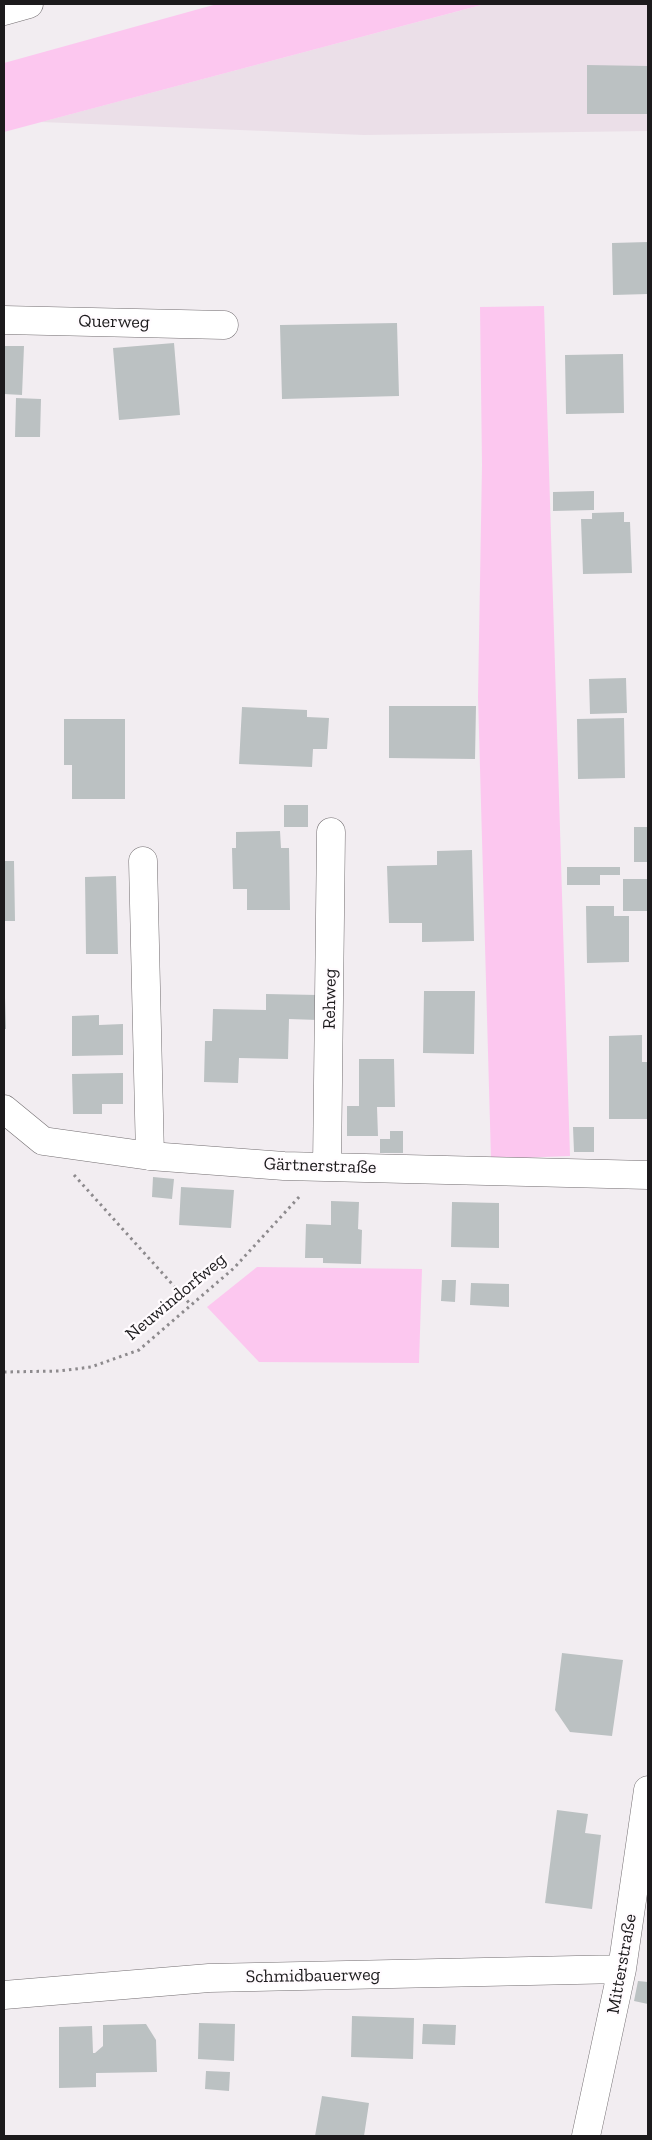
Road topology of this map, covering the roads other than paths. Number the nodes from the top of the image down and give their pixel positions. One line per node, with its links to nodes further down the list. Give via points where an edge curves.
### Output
1 (29, 4): 2 (main road)
2 (4, 11)
3 (4, 320): 4 (main road, Querweg)
4 (224, 325)
5 (331, 832): 9 (main road, Rehweg)
6 (143, 861): 8 (main road)
7 (4, 1109): 8 (main road, Gärtnerstraße, via 44,1141)
8 (150, 1156): 9 (main road, Gärtnerstraße)
9 (327, 1166): 10 (main road, Gärtnerstraße)
10 (648, 1175)
11 (648, 1790): 12 (main road, Mitterstraße)
12 (622, 1969): 13 (main road, Schmidbauerweg, via 209,1978); 14 (main road, Mitterstraße)
13 (4, 1995)
14 (586, 2136)

